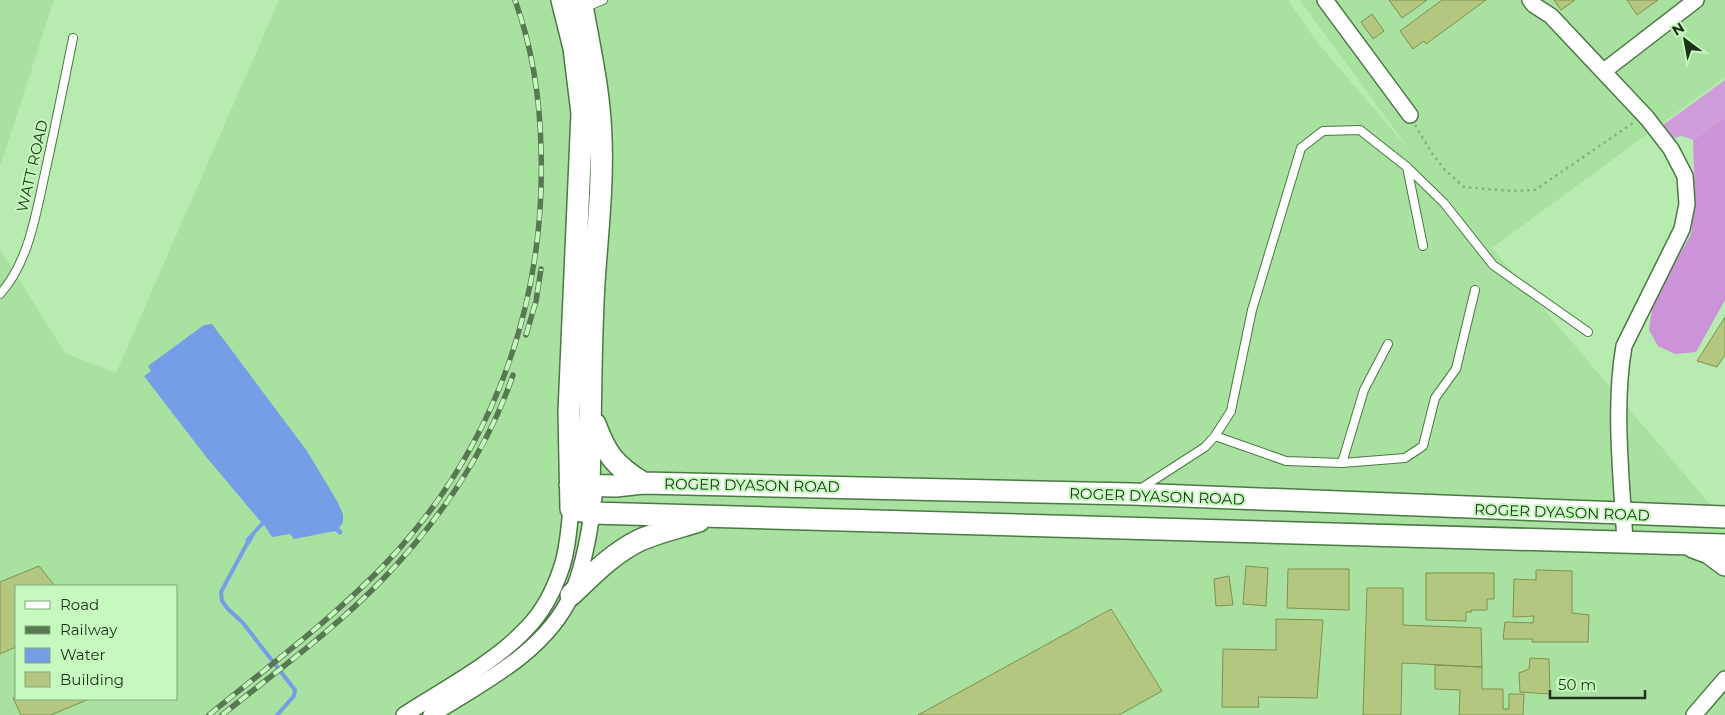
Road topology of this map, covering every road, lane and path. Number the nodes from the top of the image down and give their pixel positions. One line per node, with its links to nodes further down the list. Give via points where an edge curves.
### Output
1 (603, 0): 5 (lane)
2 (1325, 0): 8 (street)
3 (1530, 0): 7 (street, via 1551,16)
4 (1696, 0): 7 (street)
5 (573, 5): 16 (main road, via 593,60 602,140 594,286); 20 (main road, via 574,48 582,113 569,412)
6 (73, 38): 13 (lane, WATT ROAD, via 36,214 21,261)
7 (1604, 71): 9 (street)
8 (1410, 115): 9 (path, via 1433,155 1464,187 1513,191 1535,190)
9 (1645, 115): 24 (street, via 1678,161 1684,176 1686,204 1682,229 1624,346 1619,416)
10 (1407, 167): 11 (lane); 14 (lane, via 1444,203 1494,265); 17 (lane, via 1360,130 1323,130 1301,148 1252,310 1231,411)
11 (1423, 246)
12 (1474, 290): 18 (lane, via 1456,369 1435,398 1423,446 1405,458)
13 (0, 294)
14 (1588, 332)
15 (1388, 344): 18 (lane, via 1364,390)
16 (592, 414): 19 (main road, via 606,450 618,465); 20 (main road)
17 (1215, 436): 18 (lane, via 1286,461); 21 (lane, via 1205,447)
18 (1342, 463)
19 (643, 483): 20 (main road, ROGER DYASON ROAD); 21 (main road, ROGER DYASON ROAD)
20 (580, 485): 22 (main road); 23 (main road)
21 (1132, 494): 24 (main road, ROGER DYASON ROAD)
22 (571, 509): 23 (main road, ROGER DYASON ROAD); 33 (street, via 563,564 548,599 528,628 506,648)
23 (592, 513): 25 (main road, ROGER DYASON ROAD); 31 (street, via 583,563)
24 (1624, 514): 26 (main road, ROGER DYASON ROAD); 27 (street)
25 (713, 516): 27 (main road, ROGER DYASON ROAD); 31 (main road, via 626,548)
26 (1725, 517)
27 (1625, 543): 28 (main road, ROGER DYASON ROAD)
28 (1688, 544): 29 (main road, ROGER DYASON ROAD); 30 (main road)
29 (1725, 545)
30 (1725, 565)
31 (571, 596): 34 (street, via 555,622 524,654)
32 (1725, 678): 35 (street)
33 (404, 715)
34 (431, 715)
35 (1694, 715)

